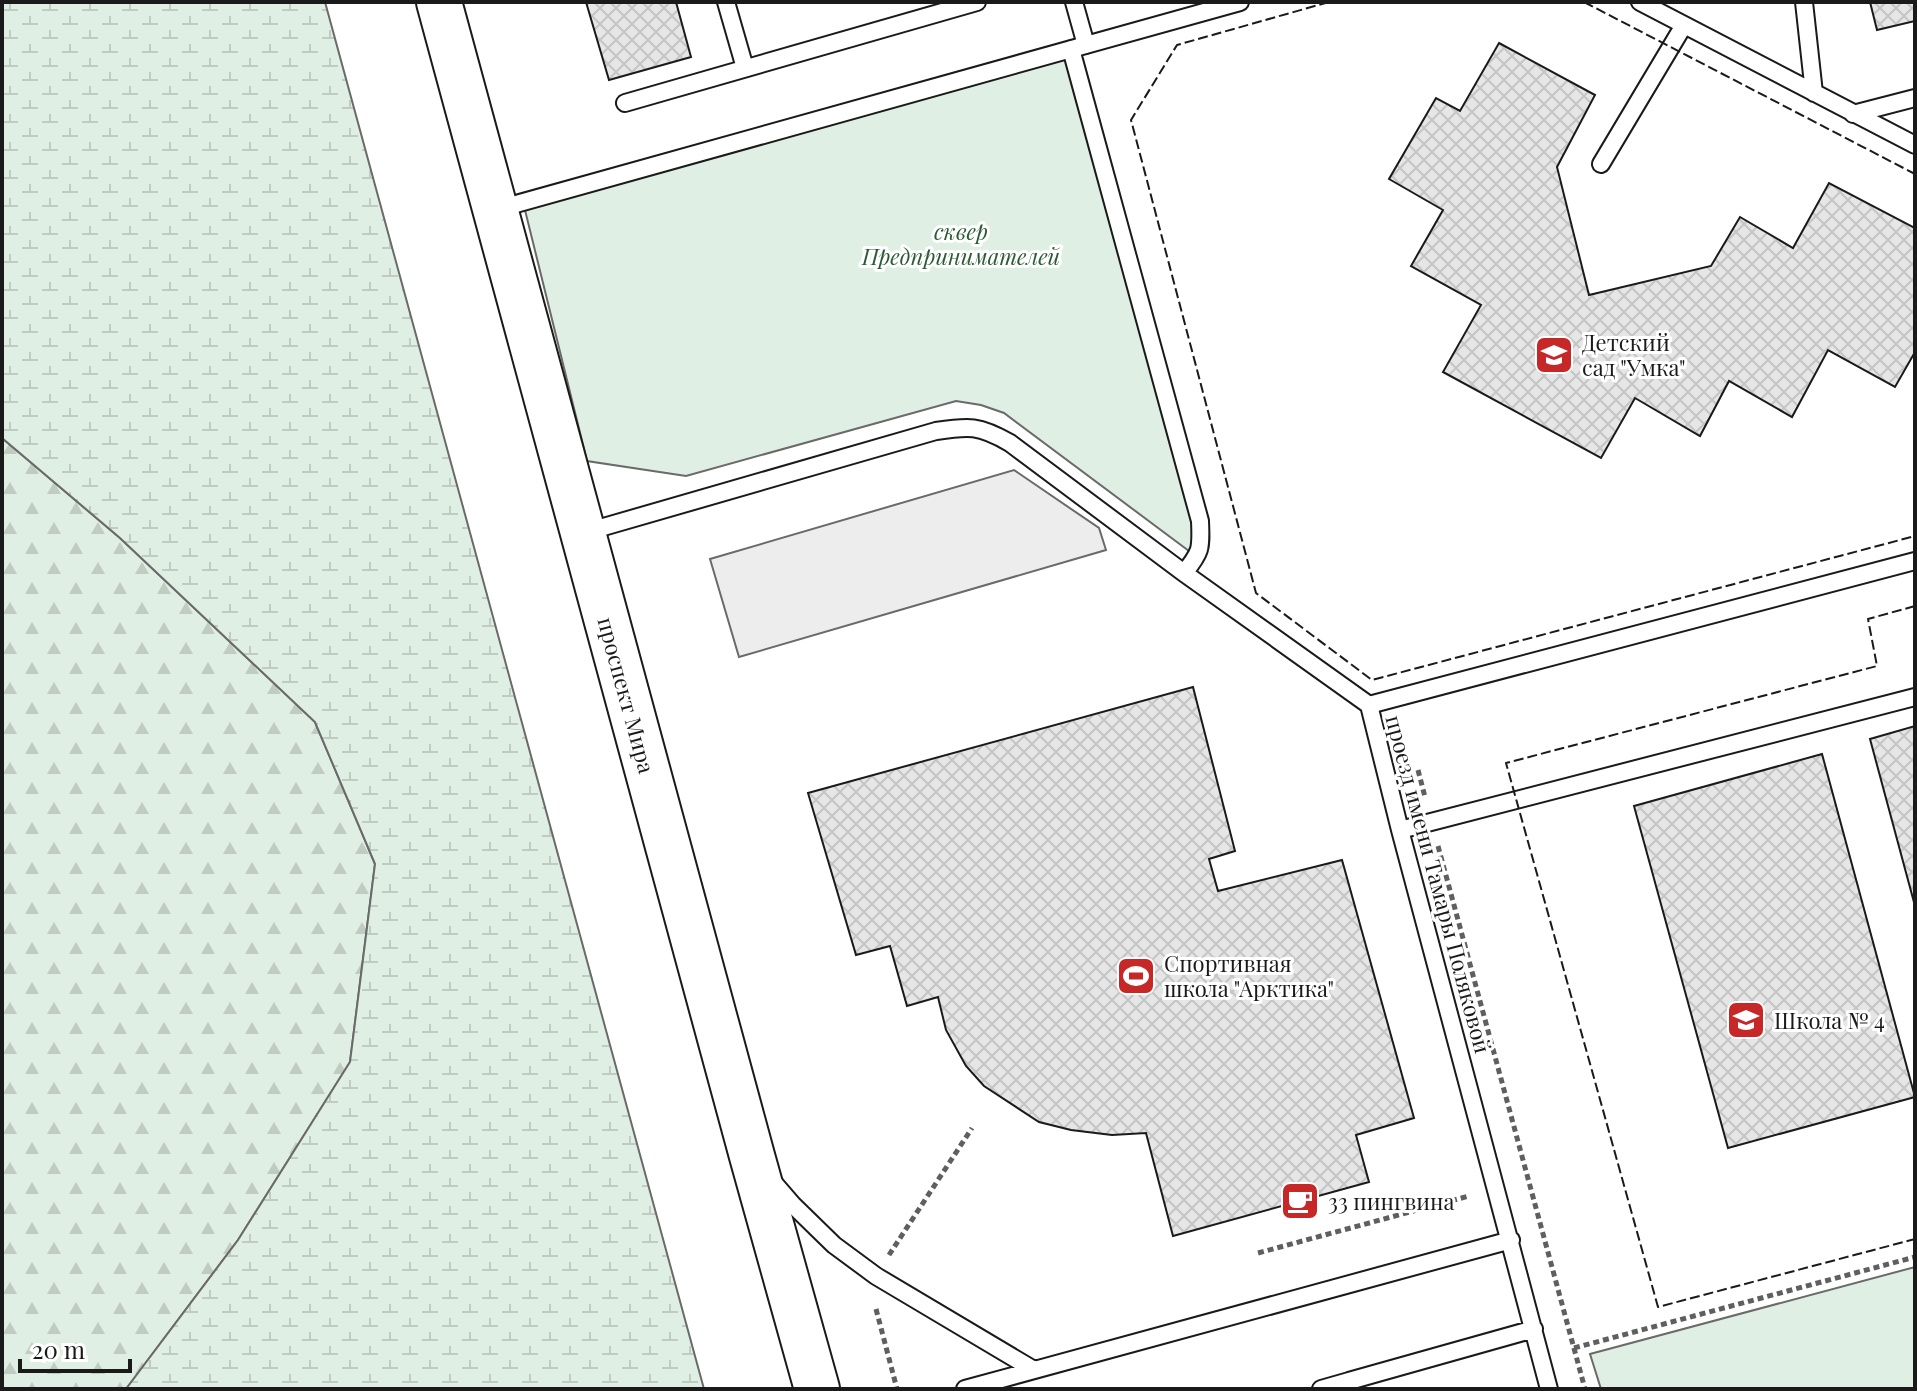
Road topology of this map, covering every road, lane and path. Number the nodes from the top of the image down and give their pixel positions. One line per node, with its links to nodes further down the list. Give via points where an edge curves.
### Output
1 (439, 2): 17 (main road, проспект Мира)
2 (726, 2): 10 (lane)
3 (977, 2): 10 (lane)
4 (1074, 2): 9 (lane)
5 (1240, 2): 9 (lane)
6 (1640, 2): 8 (lane)
7 (1804, 2): 11 (lane)
8 (1684, 25): 11 (lane); 16 (lane)
9 (1079, 47): 17 (lane); 20 (lane, via 1200,521 1202,544)
10 (745, 68): 13 (lane)
11 (1814, 93): 14 (lane)
12 (1915, 98): 14 (lane)
13 (625, 103)
14 (1853, 114): 15 (lane)
15 (1915, 145)
16 (1601, 164)
17 (496, 209): 18 (main road, проспект Мира)
18 (584, 533): 20 (lane, via 968,426 1010,443); 27 (main road, проспект Мира)
19 (1915, 561): 22 (lane, проезд имени Тамары Поляковой)
20 (1184, 573): 22 (lane)
21 (1915, 697): 24 (lane)
22 (1369, 705): 25 (lane, проезд имени Тамары Поляковой)
23 (1418, 770): 24 (path)
24 (1431, 822): 25 (lane); 34 (path)
25 (1400, 830): 28 (lane, проезд имени Тамары Поляковой)
26 (972, 1128): 32 (path)
27 (752, 1156): 32 (lane, via 834,1245); 37 (main road, проспект Мира)
28 (1497, 1188): 29 (lane, проезд имени Тамары Поляковой); 30 (path)
29 (1511, 1240): 33 (lane, проезд имени Тамары Поляковой); 35 (lane)
30 (1258, 1253)
31 (1915, 1257): 34 (path)
32 (876, 1276): 35 (lane); 38 (path, via 867,1294 878,1311)
33 (1534, 1329): 36 (lane); 41 (lane, проезд имени Тамары Поляковой)
34 (1574, 1348): 42 (path)
35 (1034, 1370): 39 (lane)
36 (1350, 1385): 40 (lane)
37 (817, 1389)
38 (897, 1389)
39 (965, 1389)
40 (1321, 1389)
41 (1549, 1389)
42 (1585, 1389)

